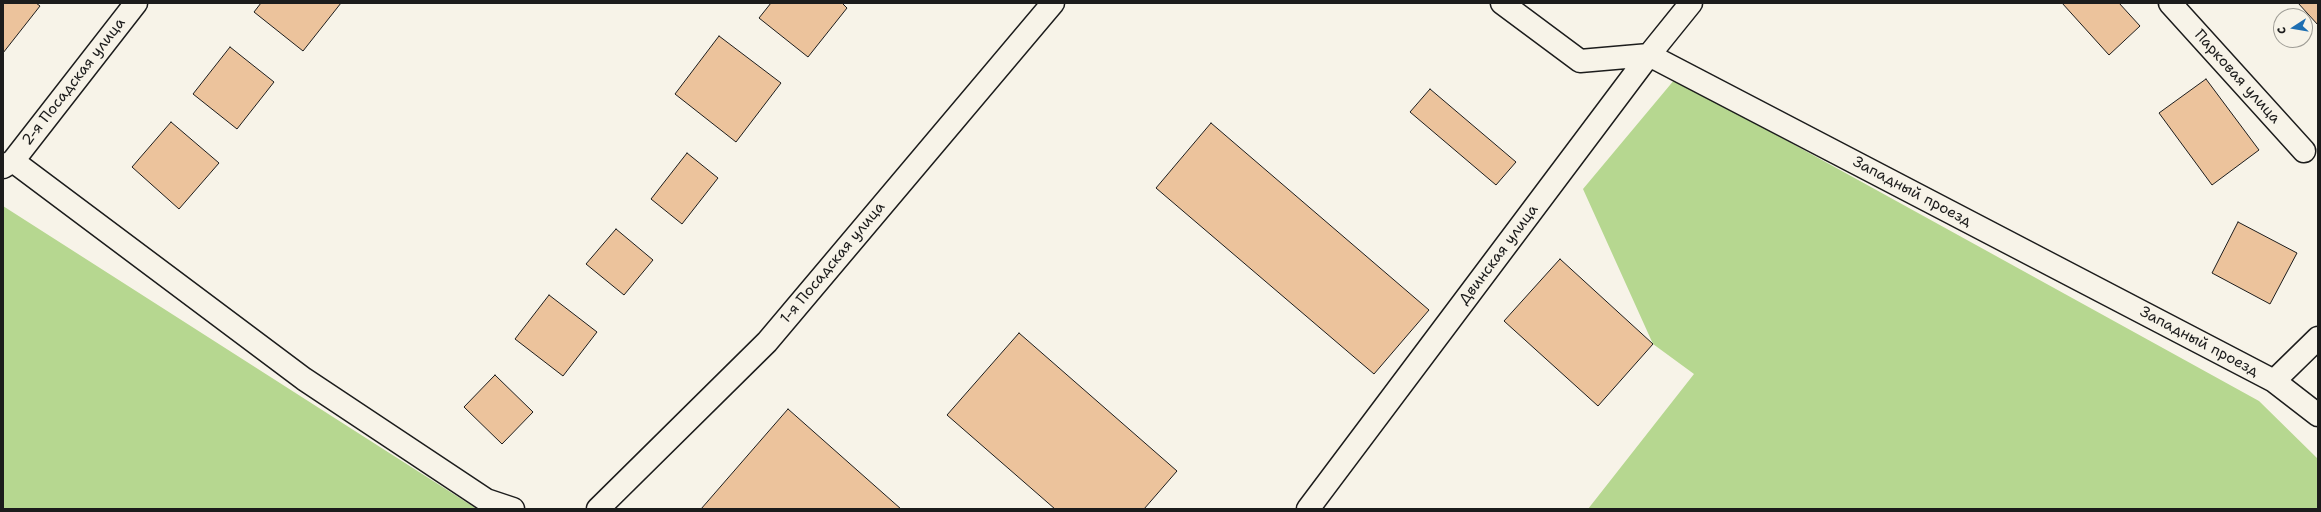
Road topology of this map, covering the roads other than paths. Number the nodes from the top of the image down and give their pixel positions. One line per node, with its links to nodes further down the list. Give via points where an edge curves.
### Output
1 (136, 3): 8 (street, 2-я Посадская улица)
2 (1053, 3): 13 (street, 1-я Посадская улица, via 767,342)
3 (1502, 3): 6 (street, via 1580,61)
4 (1691, 3): 6 (street, Двинская улица)
5 (2170, 3): 7 (street, Парковая улица)
6 (1649, 55): 10 (street, Западный проезд); 14 (street, Двинская улица)
7 (2304, 151)
8 (8, 164): 12 (street, via 304,379 486,500)
9 (2318, 338): 10 (street)
10 (2274, 381): 11 (street, Западный проезд)
11 (2318, 414)
12 (513, 509)
13 (598, 509)
14 (1308, 509)

